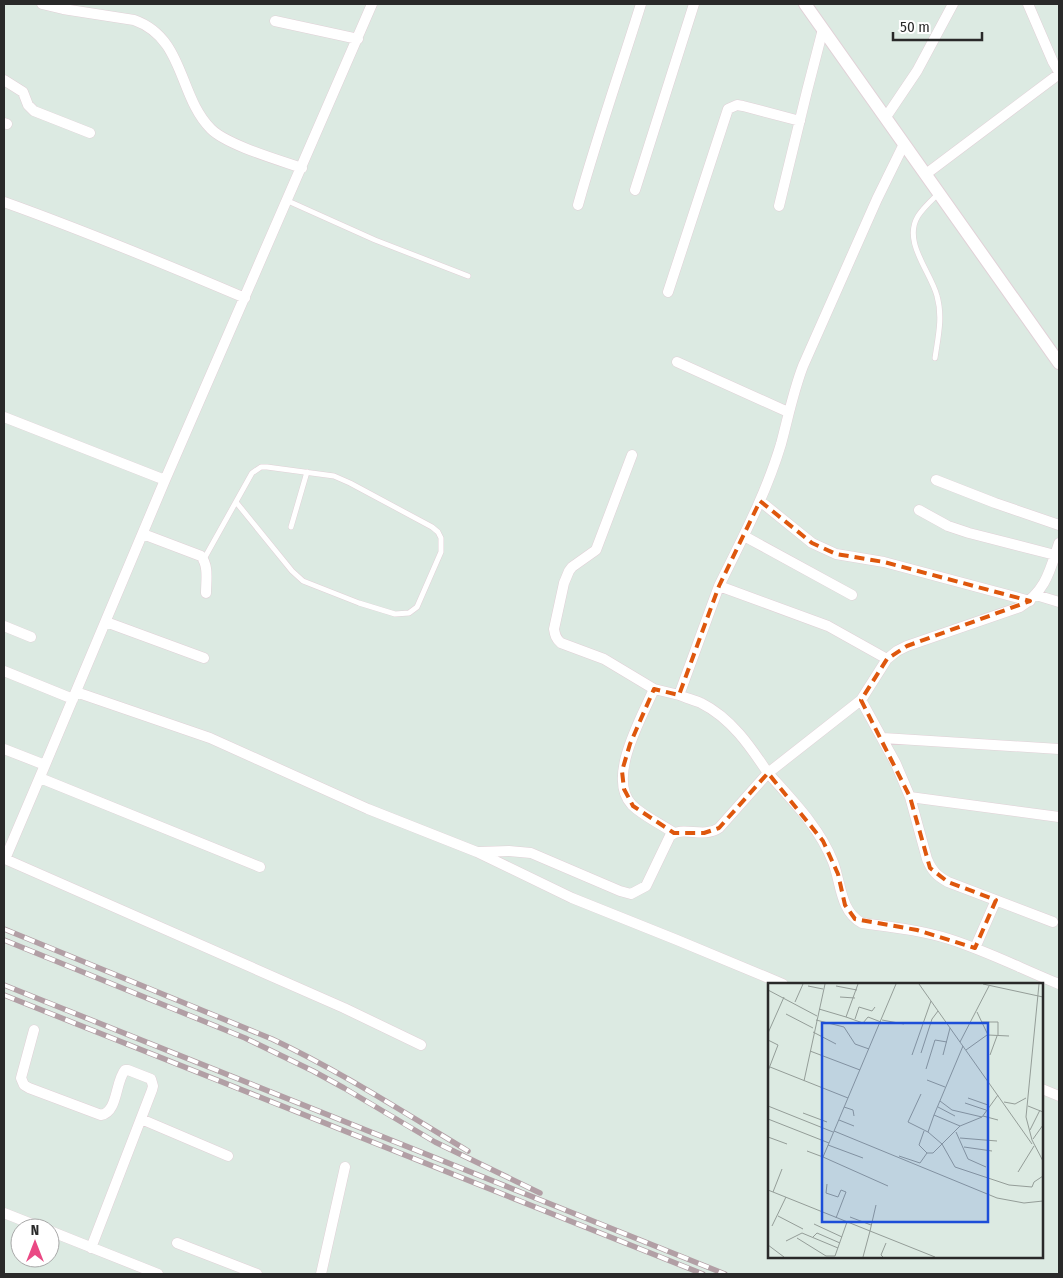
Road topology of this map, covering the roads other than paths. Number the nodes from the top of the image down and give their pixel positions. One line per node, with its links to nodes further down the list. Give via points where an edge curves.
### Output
1 (42, 4): 17 (street, via 134,20 154,30 169,48 197,111 212,131 244,147)
2 (372, 4): 10 (street)
3 (641, 4): 23 (street)
4 (694, 4): 19 (street)
5 (805, 4): 9 (street)
6 (953, 4): 13 (street, via 917,71)
7 (1028, 4): 11 (street)
8 (275, 21): 10 (street)
9 (823, 29): 13 (street); 14 (street)
10 (358, 39): 17 (street)
11 (1059, 73): 18 (street)
12 (4, 80): 15 (street, via 23,92 34,111)
13 (886, 117): 16 (street)
14 (800, 121): 24 (street); 26 (street, via 743,106 728,109)
15 (90, 132)
16 (904, 144): 18 (street); 31 (street, via 803,366)
17 (302, 168): 21 (street)
18 (926, 174): 20 (street)
19 (635, 190)
20 (939, 193): 28 (lane, via 918,216 914,233 916,246 940,305); 30 (street)
21 (288, 201): 25 (lane, via 374,240); 27 (street)
22 (4, 202): 27 (street)
23 (578, 205)
24 (779, 206)
25 (468, 276)
26 (668, 292)
27 (245, 298): 35 (street)
28 (935, 358)
29 (677, 362): 31 (street)
30 (1059, 363)
31 (788, 412): 37 (street, via 781,444)
32 (4, 417): 35 (street)
33 (632, 455): 58 (street, via 596,550 572,567 567,575 554,628 561,643 604,659)
34 (307, 472): 38 (lane, via 267,466 261,468 252,473); 38 (lane, via 350,482 438,532 441,552 417,607 395,614 303,581); 41 (lane)
35 (165, 480): 42 (street)
36 (936, 480): 40 (street, via 995,504)
37 (760, 501): 43 (street); 50 (street, via 812,542 830,552)
38 (236, 502): 46 (lane)
39 (919, 510): 45 (street, via 968,533)
40 (1059, 524)
41 (291, 527)
42 (143, 534): 46 (street); 52 (street)
43 (744, 536): 47 (street); 49 (street)
44 (1059, 543): 45 (street)
45 (1055, 555): 50 (street, via 1044,585)
46 (204, 559): 48 (street)
47 (719, 586): 56 (street, via 828,626); 59 (street)
48 (206, 593)
49 (852, 596)
50 (1033, 598): 51 (street); 56 (street, via 1020,607 907,646)
51 (1059, 602)
52 (106, 622): 55 (street); 60 (street)
53 (4, 626): 54 (street)
54 (31, 637)
55 (204, 658)
56 (887, 659): 61 (street)
57 (4, 671): 60 (street)
58 (654, 689): 59 (street); 70 (street, via 630,744 622,780 633,806)
59 (679, 695): 66 (street, via 702,704 738,731)
60 (74, 696): 65 (street); 71 (street, via 210,738 368,810)
61 (861, 700): 62 (street); 66 (street)
62 (883, 738): 64 (street); 68 (street)
63 (4, 749): 65 (street)
64 (1059, 749)
65 (45, 765): 67 (street)
66 (768, 772): 70 (street, via 715,831); 76 (street, via 823,841 838,874 845,905 855,919 862,923 917,930)
67 (40, 778): 72 (street); 73 (street)
68 (910, 797): 69 (street); 74 (street, via 930,868 948,882)
69 (1059, 817)
70 (674, 833): 71 (street, via 646,886 631,894 531,854)
71 (478, 852): 77 (street, via 572,898)
72 (4, 859): 80 (street)
73 (260, 867)
74 (996, 900): 75 (street); 76 (street)
75 (1053, 922)
76 (975, 948): 78 (street)
77 (781, 983)
78 (1059, 984)
79 (34, 1030): 83 (street, via 22,1072 24,1085 101,1115 111,1109 121,1075 128,1070 152,1082)
80 (421, 1044)
81 (1043, 1089): 82 (street)
82 (1059, 1096)
83 (141, 1119): 84 (street); 90 (street)
84 (228, 1156)
85 (346, 1167): 93 (street)
86 (4, 1213): 87 (street)
87 (17, 1218)
88 (60, 1235): 90 (street)
89 (177, 1243): 92 (street)
90 (91, 1248): 91 (street)
91 (158, 1274)
92 (257, 1274)
93 (321, 1274)

